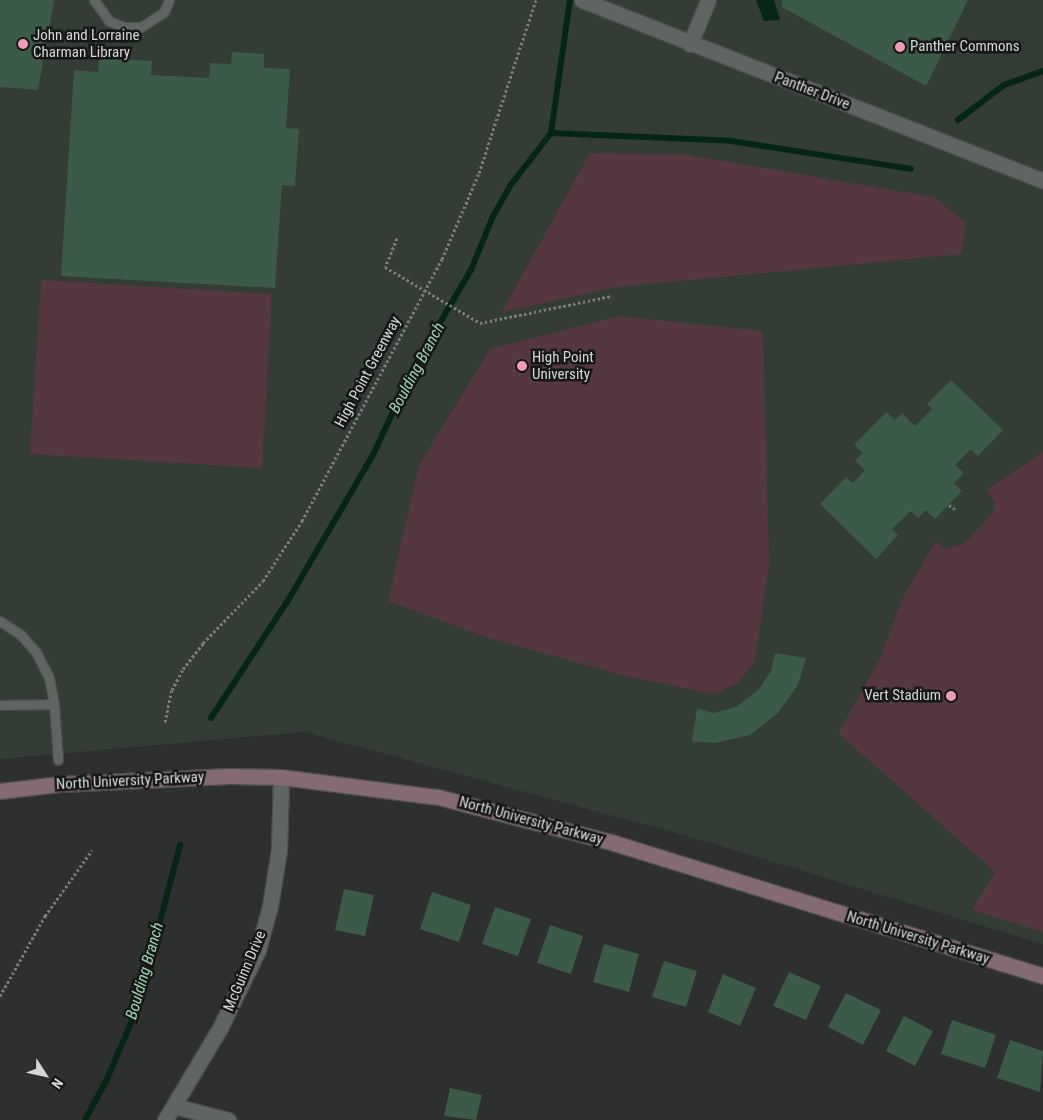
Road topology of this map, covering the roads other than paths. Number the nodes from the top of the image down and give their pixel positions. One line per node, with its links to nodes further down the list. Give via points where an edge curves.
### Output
1 (94, 0): 2 (lane, via 109,21 124,27 141,27 164,12)
2 (169, 0)
3 (708, 0): 5 (street)
4 (586, 1): 5 (street, Panther Drive)
5 (690, 44): 6 (street, Panther Drive)
6 (1043, 181)
7 (0, 622): 8 (lane, via 22,636 36,652 49,678)
8 (54, 704): 9 (lane); 10 (lane)
9 (0, 705)
10 (58, 760)
11 (281, 776): 12 (main road, North University Parkway, via 60,784); 13 (main road, North University Parkway, via 438,797 558,828); 14 (street, McGuinn Drive, via 279,850 270,906 258,950 220,1028)
12 (0, 791)
13 (1043, 976)
14 (174, 1106): 15 (street, McGuinn Drive); 16 (street)
15 (165, 1120)
16 (228, 1120)

